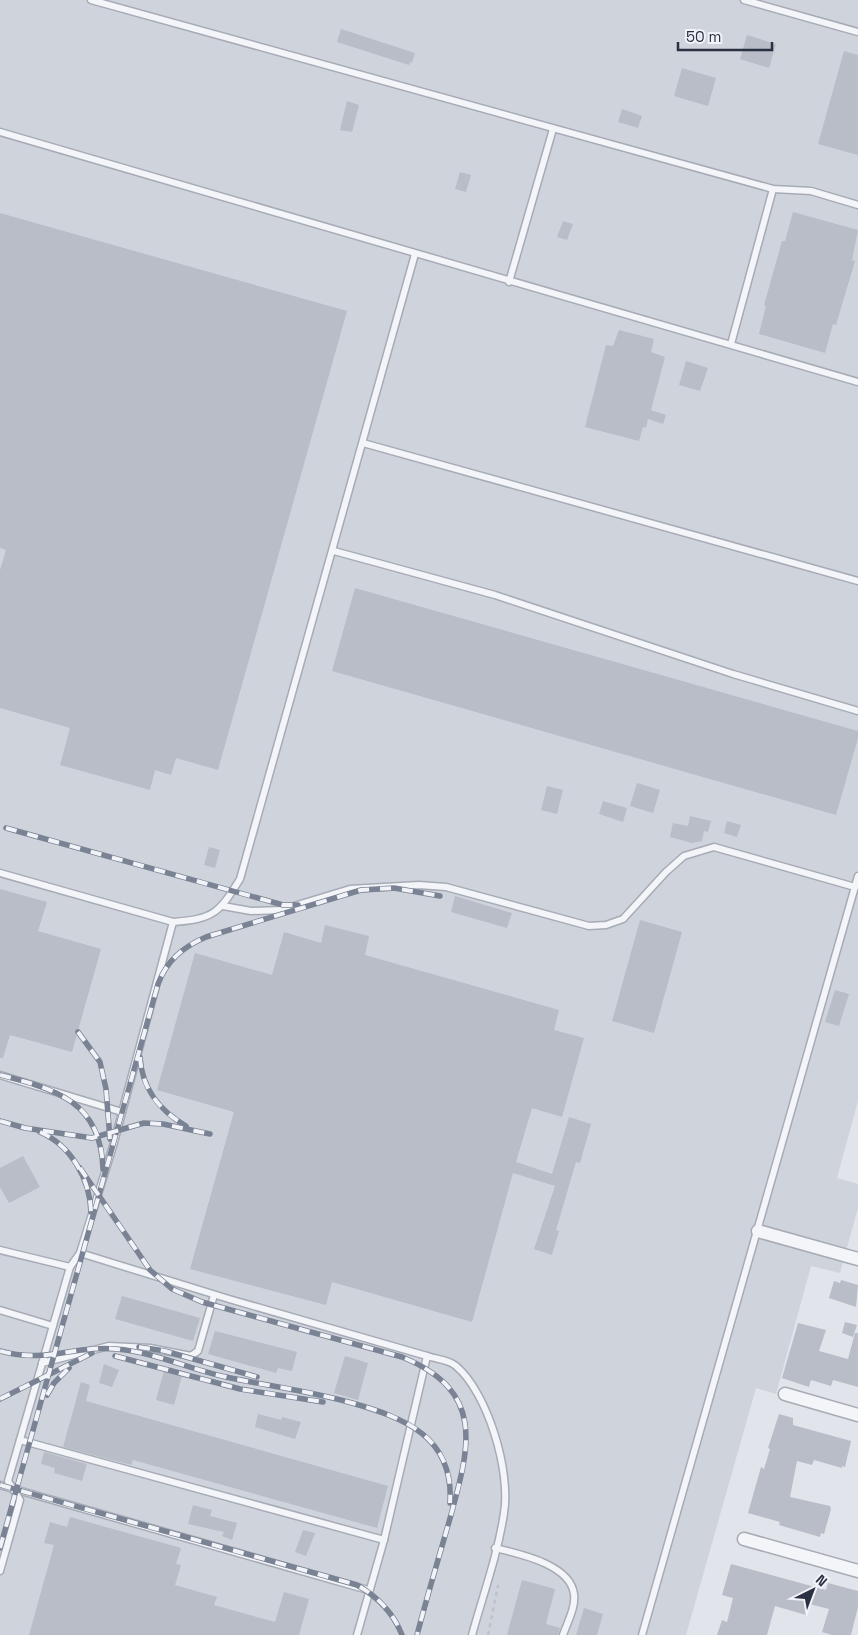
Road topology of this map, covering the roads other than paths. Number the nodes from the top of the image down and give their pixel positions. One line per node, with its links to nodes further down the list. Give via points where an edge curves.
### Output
1 (92, 0): 4 (lane)
2 (744, 0): 3 (lane)
3 (858, 32)
4 (553, 129): 6 (lane); 9 (lane)
5 (0, 132): 8 (lane)
6 (773, 189): 7 (lane, via 811,191); 10 (lane)
7 (858, 205)
8 (415, 254): 9 (lane); 12 (lane)
9 (509, 282): 10 (lane)
10 (731, 344): 11 (lane)
11 (858, 382)
12 (364, 443): 13 (lane); 14 (lane)
13 (334, 551): 15 (lane, via 495,595 732,674); 19 (lane, via 240,879)
14 (858, 581)
15 (858, 711)
16 (0, 873): 20 (lane)
17 (858, 876): 18 (lane)
18 (855, 887): 19 (lane, via 714,847 684,856 623,919 606,925 589,926 446,887 419,885 350,889 281,910 251,911); 23 (lane)
19 (223, 906): 20 (lane, via 201,920)
20 (173, 922): 22 (lane)
21 (0, 1075): 22 (lane)
22 (122, 1112): 25 (lane)
23 (758, 1231): 26 (street); 47 (lane)
24 (0, 1250): 27 (lane)
25 (80, 1253): 27 (lane); 28 (lane)
26 (858, 1259)
27 (70, 1267): 30 (lane)
28 (214, 1295): 31 (lane); 32 (lane, via 198,1351 190,1356 150,1348 109,1346)
29 (0, 1310): 30 (lane)
30 (53, 1326): 32 (lane)
31 (427, 1356): 39 (lane); 40 (lane, via 454,1364 468,1377 483,1403 501,1459 504,1490 504,1512)
32 (42, 1363): 35 (lane)
33 (785, 1394): 34 (street)
34 (858, 1415)
35 (20, 1440): 37 (lane, via 8,1481); 39 (lane)
36 (0, 1485): 37 (lane)
37 (14, 1489): 41 (lane, via 20,1500); 43 (lane)
38 (744, 1539): 42 (street)
39 (384, 1540): 43 (lane)
40 (495, 1548): 45 (lane); 46 (lane, via 530,1556 561,1573 569,1583 574,1602)
41 (0, 1570)
42 (858, 1571)
43 (368, 1590): 44 (lane)
44 (357, 1635)
45 (472, 1635)
46 (563, 1635)
47 (642, 1635)

